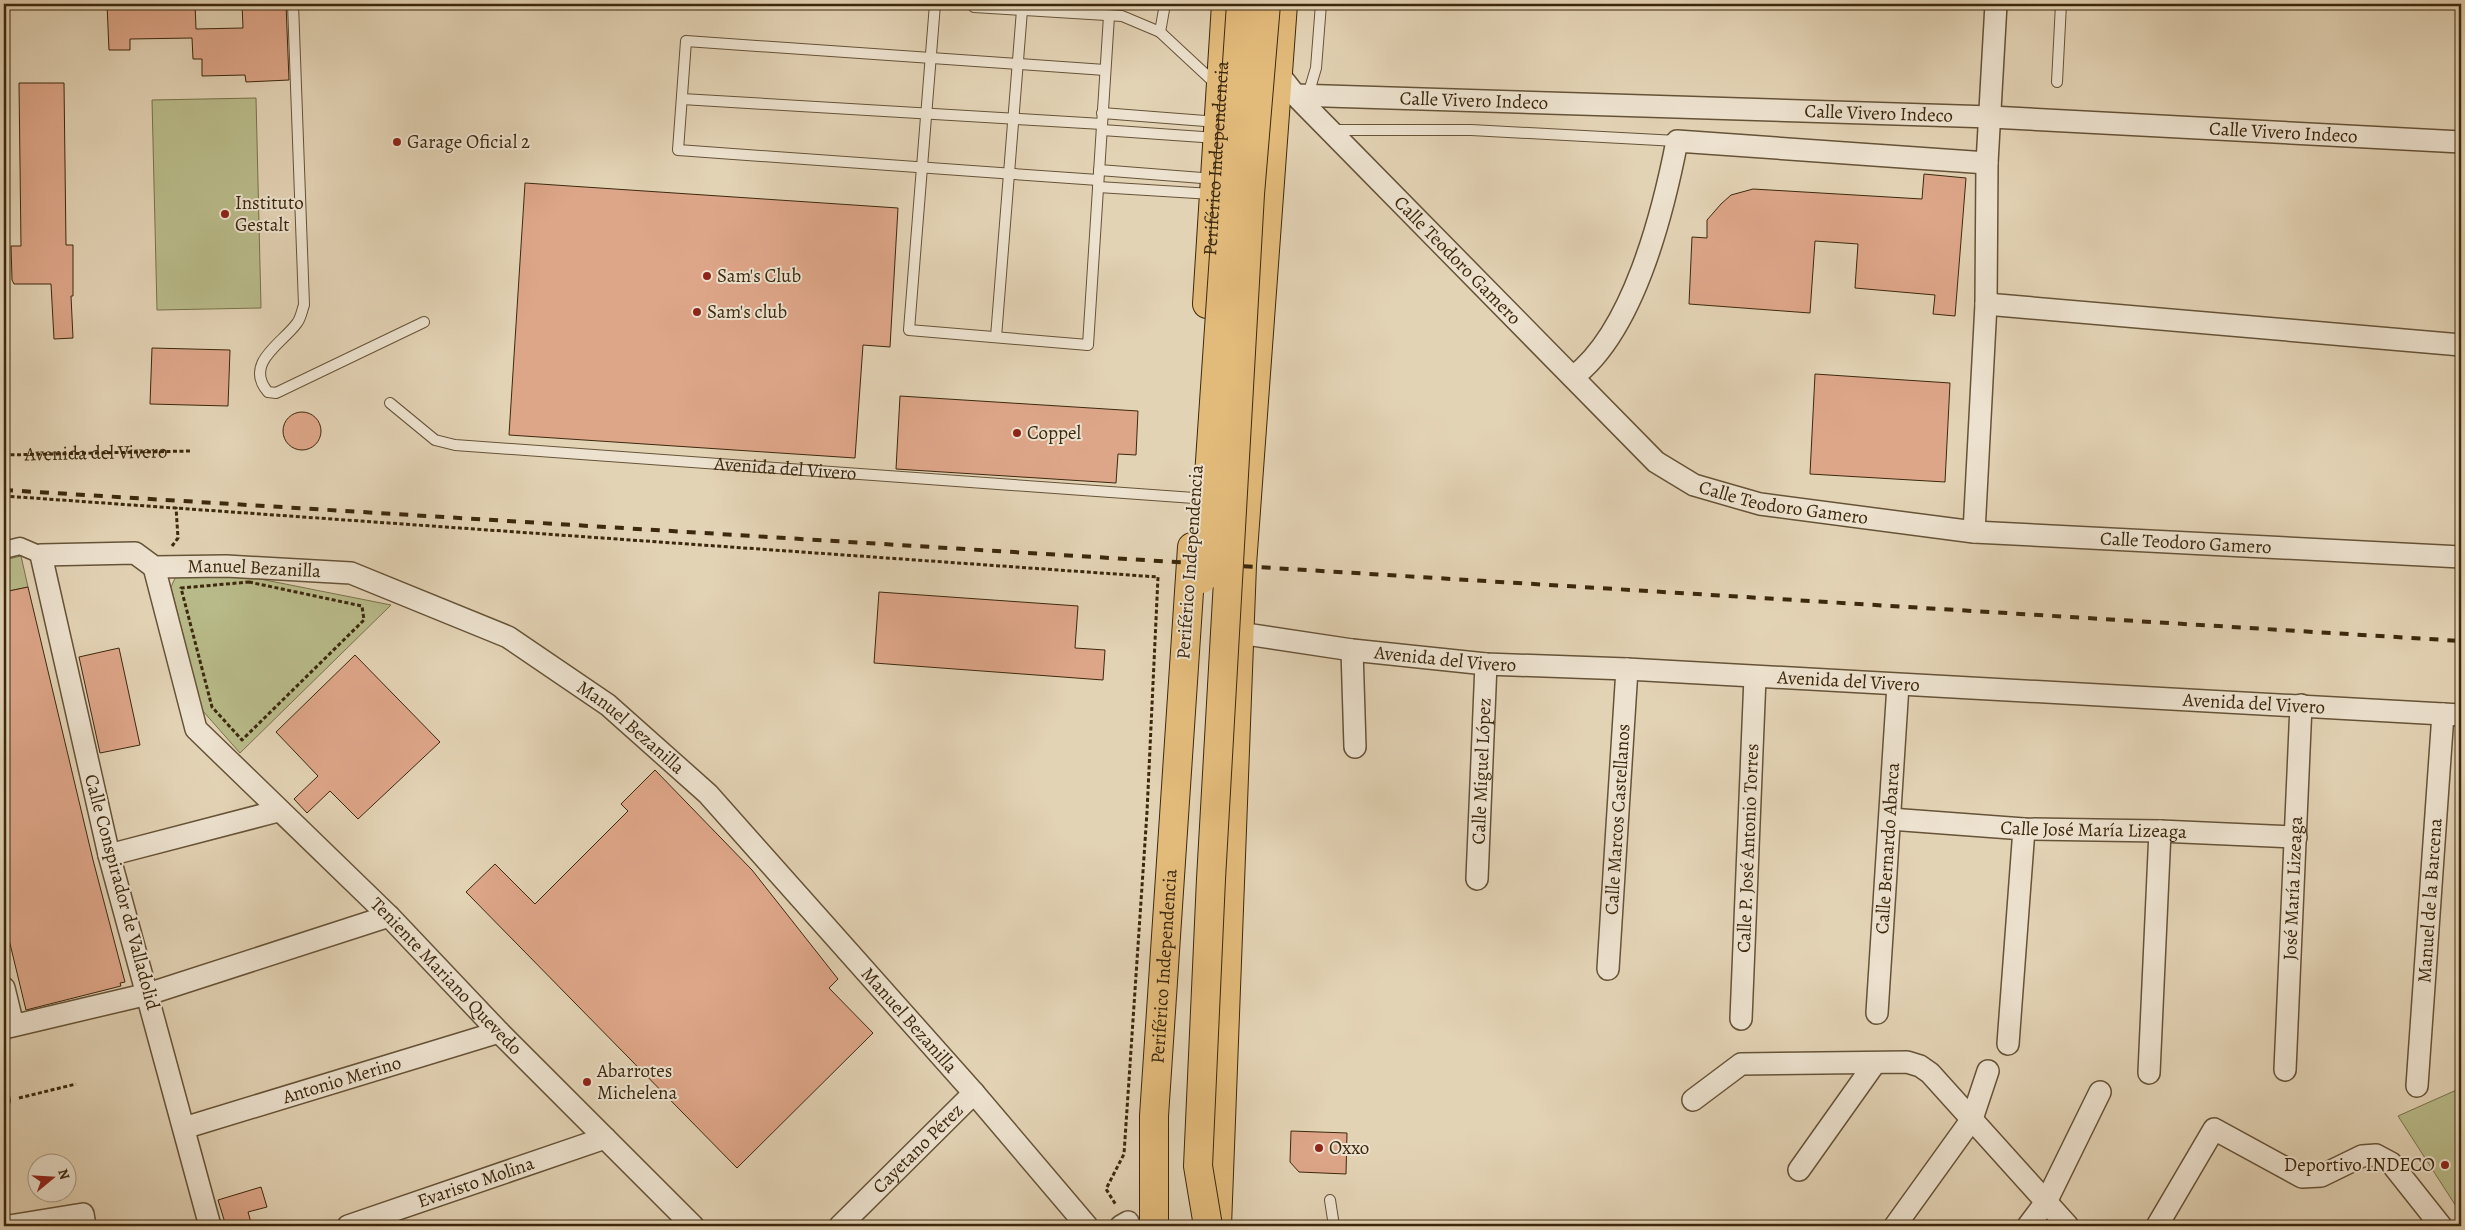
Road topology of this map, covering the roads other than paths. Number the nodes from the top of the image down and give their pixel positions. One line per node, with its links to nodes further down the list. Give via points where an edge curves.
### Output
1 (293, 4): 39 (lane, via 304,305 298,322 266,352 261,385 268,392 276,393)
2 (935, 4): 17 (lane)
3 (971, 4): 13 (lane, via 974,7)
4 (1068, 4): 14 (lane)
5 (1165, 4): 16 (lane)
6 (1226, 4): 22 (highway, Periférico Independencia)
7 (1241, 4): 47 (highway, bridge)
8 (1266, 4): 47 (highway, bridge)
9 (1283, 4): 20 (highway, Periférico Independencia)
10 (1321, 4): 23 (lane, via 1316,68)
11 (1996, 4): 26 (street)
12 (2061, 4): 21 (lane)
13 (1022, 10): 14 (lane); 18 (lane)
14 (1076, 14): 15 (lane)
15 (1109, 16): 16 (lane, via 1122,16); 19 (lane)
16 (1160, 32): 22 (lane)
17 (931, 56): 18 (lane); 24 (lane, via 686,41); 25 (lane)
18 (1018, 63): 19 (lane); 27 (lane)
19 (1105, 70): 28 (lane)
20 (1277, 72): 23 (street, Calle Teodoro Gamero); 47 (highway, Periférico Independencia)
21 (2057, 82)
22 (1221, 89): 29 (highway, Periférico Independencia)
23 (1301, 95): 26 (street, Calle Vivero Indeco); 30 (street, Calle Teodoro Gamero)
24 (682, 99): 25 (lane); 34 (lane, via 678,150)
25 (927, 113): 27 (lane); 34 (lane)
26 (1991, 117): 32 (street, Calle Vivero Indeco); 33 (street)
27 (1013, 118): 28 (lane); 35 (lane)
28 (1102, 122): 29 (lane); 29 (lane); 36 (lane)
29 (1218, 130): 37 (highway, Periférico Independencia)
30 (1330, 130): 31 (lane, via 1471,130); 42 (street, Calle Teodoro Gamero)
31 (1677, 141): 33 (street); 42 (street, via 1636,289 1589,365)
32 (2461, 142)
33 (1987, 163): 38 (street)
34 (922, 166): 35 (lane); 40 (lane, via 909,330)
35 (1008, 174): 36 (lane); 40 (lane)
36 (1098, 179): 37 (lane); 37 (lane); 40 (lane, via 1088,345)
37 (1215, 187): 44 (highway, Periférico Independencia)
38 (1986, 304): 41 (street); 45 (street)
39 (424, 322)
40 (996, 337)
41 (2461, 345)
42 (1573, 377): 45 (street, Calle Teodoro Gamero, via 1656,462 1694,485 1760,504)
43 (390, 403): 44 (lane, Avenida del Vivero, via 435,440 455,445)
44 (1194, 498): 47 (highway, Periférico Independencia)
45 (1974, 532): 49 (street, Calle Teodoro Gamero)
46 (4, 550): 48 (street, via 20,546)
47 (1217, 554): 51 (highway, Periférico Independencia); 90 (highway, Periférico Independencia, via 1154,1120); 98 (highway, bridge, via 1165,1119); 99 (highway, bridge, via 1198,1166)
48 (41, 555): 50 (street, via 135,553); 65 (street, Calle Conspirador de Valladolid)
49 (2461, 557)
50 (155, 566): 60 (street, Teniente Mariano Quevedo, via 196,729); 82 (street, Manuel Bezanilla, via 226,566 351,573 508,637 608,705 708,794)
51 (1239, 633): 52 (street, Avenida del Vivero); 100 (highway, Periférico Independencia)
52 (1352, 650): 53 (street, Avenida del Vivero); 59 (street)
53 (1486, 664): 54 (street, Avenida del Vivero); 66 (street, Calle Miguel López)
54 (1627, 669): 55 (street, Avenida del Vivero); 68 (street, Calle Marcos Castellanos)
55 (1755, 677): 56 (street, Avenida del Vivero); 72 (street, Calle P. José Antonio Torres)
56 (1898, 685): 57 (street, Avenida del Vivero); 61 (street, Calle Bernardo Abarca)
57 (2301, 705): 58 (street, Avenida del Vivero); 64 (street, José María Lizeaga)
58 (2452, 715): 80 (street, Manuel de la Barcena)
59 (1355, 747)
60 (278, 811): 65 (street); 67 (street, Teniente Mariano Quevedo)
61 (1890, 819): 62 (street, Calle José María Lizeaga); 71 (street, Calle Bernardo Abarca)
62 (2024, 829): 63 (street, Calle José María Lizeaga); 75 (street)
63 (2160, 831): 64 (street, Calle José María Lizeaga); 79 (street)
64 (2296, 837): 77 (street, José María Lizeaga)
65 (109, 855): 70 (street, Calle Conspirador de Valladolid)
66 (1476, 878)
67 (389, 916): 70 (street); 74 (street, Teniente Mariano Quevedo)
68 (1608, 969)
69 (4, 988): 73 (street)
70 (148, 994): 73 (street); 85 (street, Calle Conspirador de Valladolid)
71 (1877, 1013)
72 (1741, 1019)
73 (8, 1027)
74 (500, 1032): 85 (street, Antonio Merino); 86 (street, Teniente Mariano Quevedo)
75 (2008, 1044)
76 (1875, 1063): 83 (street, via 1741,1064); 84 (street, via 1907,1062 1920,1066); 87 (street)
77 (2285, 1070)
78 (1988, 1071): 84 (street)
79 (2149, 1073)
80 (2417, 1086)
81 (2100, 1092): 89 (street)
82 (974, 1093): 96 (street, Cayetano Pérez); 97 (street, Manuel Bezanilla)
83 (1693, 1100)
84 (1972, 1119): 89 (street); 102 (street)
85 (184, 1128): 93 (street, Calle Conspirador de Valladolid)
86 (605, 1138): 94 (street, Evaristo Molina); 95 (street, Teniente Mariano Quevedo)
87 (1799, 1170)
88 (1330, 1200): 101 (lane)
89 (2046, 1202): 103 (street); 104 (street)
90 (1134, 1225)
91 (10, 1226): 92 (street, via 83,1214)
92 (85, 1226)
93 (210, 1226)
94 (348, 1226)
95 (693, 1226)
96 (840, 1226)
97 (1087, 1226)
98 (1167, 1226)
99 (1208, 1226)
100 (1217, 1226)
101 (1334, 1226)
102 (1895, 1226)
103 (2028, 1226)
104 (2068, 1226)
105 (2157, 1226): 106 (street, via 2214,1129 2302,1177 2321,1176 2362,1156 2376,1155 2391,1163)
106 (2442, 1226)

